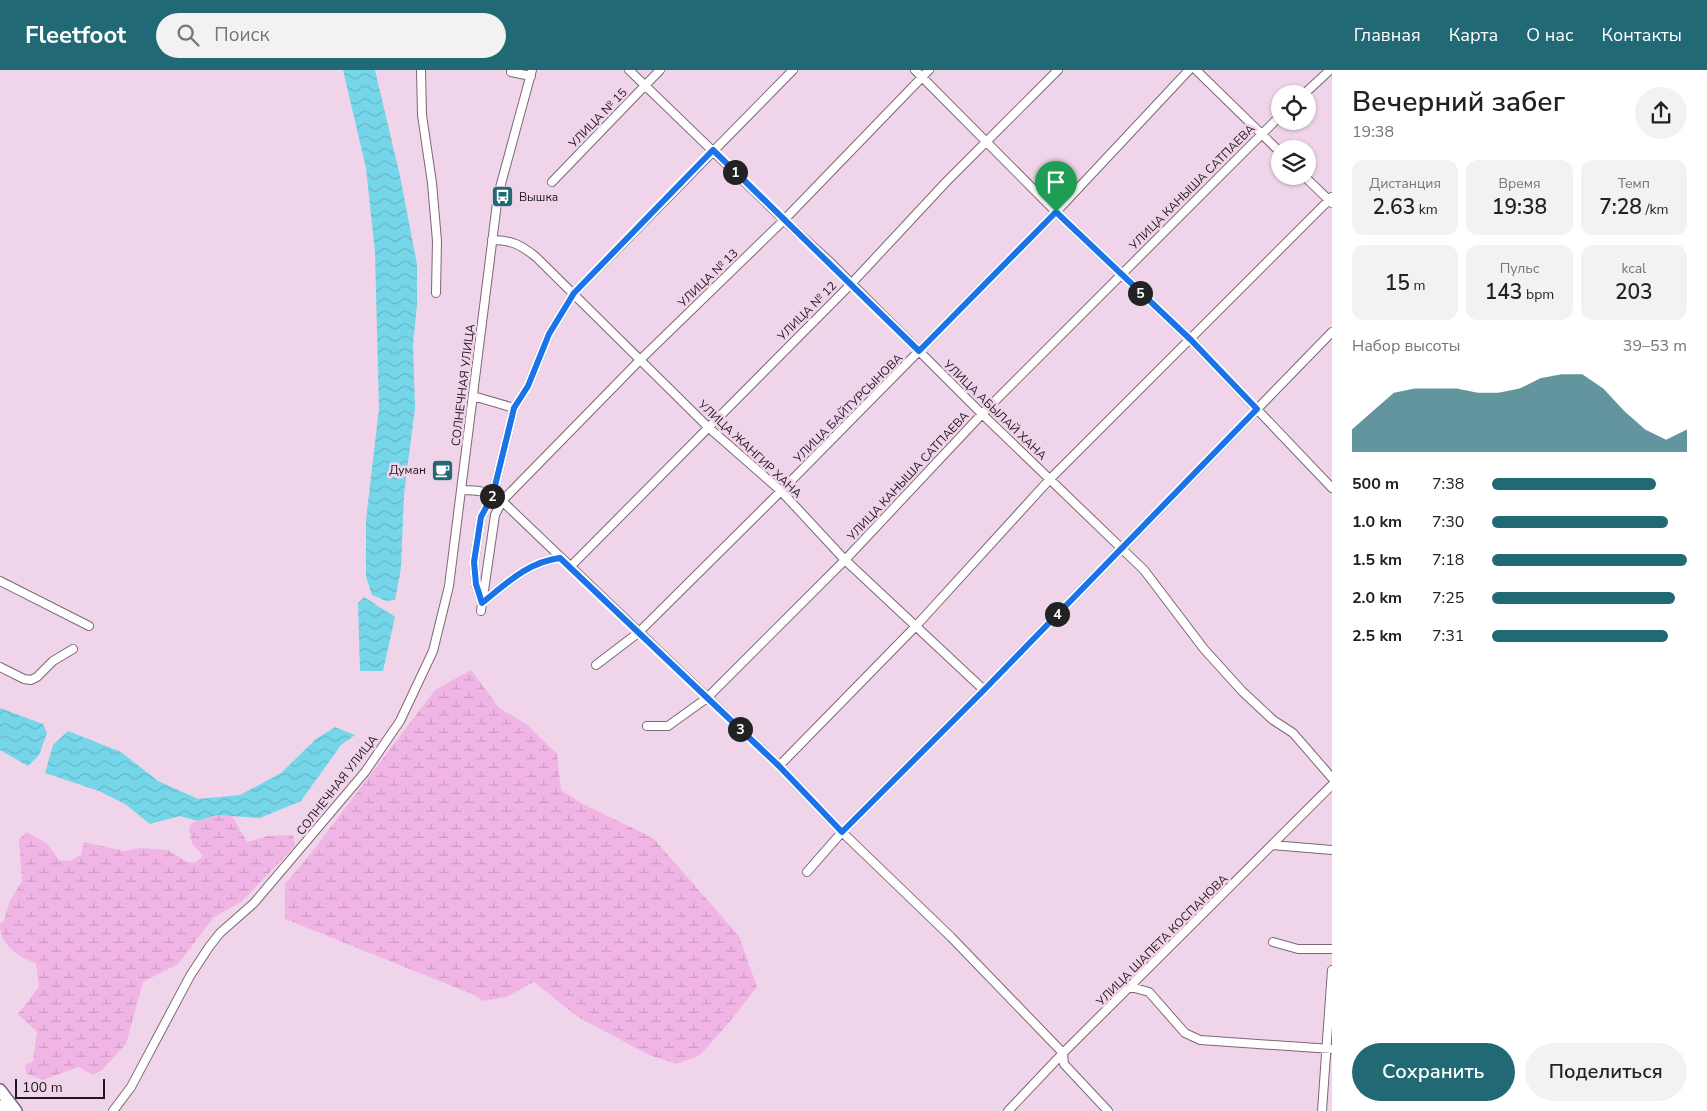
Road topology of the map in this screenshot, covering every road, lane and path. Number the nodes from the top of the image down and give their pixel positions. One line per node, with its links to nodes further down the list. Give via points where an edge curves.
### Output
1 (422, 70): 29 (street, via 422,115 437,241)
2 (509, 70): 12 (street)
3 (629, 70): 14 (street, УЛИЦА АБЫЛАЙ ХАНА)
4 (660, 70): 14 (street, УЛИЦА № 15)
5 (793, 70): 20 (street)
6 (915, 70): 13 (street)
7 (929, 70): 13 (street, УЛИЦА № 13)
8 (1058, 70): 18 (street, УЛИЦА № 12)
9 (1189, 70): 24 (street, УЛИЦА БАЙТУРСЫНОВА)
10 (1196, 70): 17 (street)
11 (1330, 70): 15 (street)
12 (532, 73): 26 (street, СОЛНЕЧНАЯ УЛИЦА, via 498,195)
13 (922, 77): 18 (street); 25 (street, УЛИЦА № 13)
14 (645, 85): 20 (street, УЛИЦА АБЫЛАЙ ХАНА); 21 (street, УЛИЦА № 15)
15 (1314, 85)
16 (1271, 125): 17 (street, УЛИЦА КАНЫША САТПАЕВА)
17 (1261, 134): 19 (street); 27 (street, УЛИЦА КАНЫША САТПАЕВА)
18 (988, 142): 24 (street); 28 (street, УЛИЦА № 12)
19 (1271, 143)
20 (713, 150): 25 (street, УЛИЦА АБЫЛАЙ ХАНА); 30 (street)
21 (552, 182)
22 (1314, 185): 23 (street)
23 (1331, 200): 32 (street)
24 (1056, 212): 27 (street); 33 (street, УЛИЦА БАЙТУРСЫНОВА)
25 (784, 220): 28 (street, УЛИЦА АБЫЛАЙ ХАНА); 34 (street, УЛИЦА № 13)
26 (492, 240): 30 (street, УЛИЦА ЖАНГИР ХАНА, via 511,240 520,244); 35 (street, СОЛНЕЧНАЯ УЛИЦА)
27 (1120, 275): 32 (street); 38 (street, УЛИЦА КАНЫША САТПАЕВА)
28 (851, 284): 33 (street, УЛИЦА АБЫЛАЙ ХАНА); 39 (street, УЛИЦА № 12)
29 (436, 293)
30 (574, 293): 34 (street, УЛИЦА ЖАНГИР ХАНА); 36 (street, via 549,334 528,386)
31 (1332, 332): 37 (street)
32 (1191, 340): 37 (street); 40 (street)
33 (919, 351): 38 (street, УЛИЦА АБЫЛАЙ ХАНА); 43 (street, УЛИЦА БАЙТУРСЫНОВА)
34 (641, 359): 39 (street, УЛИЦА ЖАНГИР ХАНА); 45 (street, УЛИЦА № 13)
35 (473, 396): 36 (street); 42 (street, СОЛНЕЧНАЯ УЛИЦА)
36 (514, 408): 44 (street)
37 (1257, 409): 41 (street); 46 (street)
38 (982, 414): 40 (street, УЛИЦА АБЫЛАЙ ХАНА); 48 (street, УЛИЦА КАНЫША САТПАЕВА)
39 (708, 427): 43 (street, УЛИЦА ЖАНГИР ХАНА); 49 (street, УЛИЦА № 12)
40 (1050, 479): 46 (street, УЛИЦА АБЫЛАЙ ХАНА); 53 (street)
41 (1332, 488)
42 (461, 490): 44 (street); 78 (street, СОЛНЕЧНАЯ УЛИЦА, via 449,586 433,651 400,721 365,772 322,825 254,903 209,947 131,1087)
43 (781, 491): 48 (street, УЛИЦА ЖАНГИР ХАНА); 54 (street, УЛИЦА БАЙТУРСЫНОВА)
44 (493, 494): 45 (street); 51 (street, via 481,517 474,562)
45 (502, 502): 47 (street); 51 (street, via 495,515)
46 (1121, 547): 58 (street); 62 (street, УЛИЦА АБЫЛАЙ ХАНА, via 1144,570 1204,649 1242,691 1273,720 1293,733)
47 (560, 558): 49 (street); 51 (street, via 544,560 528,568)
48 (845, 560): 53 (street, УЛИЦА ЖАНГИР ХАНА); 59 (street, УЛИЦА КАНЫША САТПАЕВА)
49 (570, 567): 54 (street)
50 (0, 581): 52 (street)
51 (482, 607)
52 (89, 626)
53 (915, 627): 58 (street, УЛИЦА ЖАНГИР ХАНА); 61 (street)
54 (638, 633): 56 (street, УЛИЦА БАЙТУРСЫНОВА); 59 (street)
55 (73, 649): 57 (street, via 31,680)
56 (596, 664)
57 (0, 668)
58 (984, 690): 64 (street)
59 (707, 698): 60 (street, УЛИЦА КАНЫША САТПАЕВА, via 668,726); 61 (street)
60 (647, 726)
61 (779, 766): 64 (street)
62 (1332, 778)
63 (1332, 785): 65 (street, УЛИЦА ШАПЕТА КОСПАНОВА)
64 (842, 832): 67 (street); 73 (street, via 957,943)
65 (1272, 845): 66 (street); 71 (street, УЛИЦА ШАПЕТА КОСПАНОВА)
66 (1332, 850)
67 (807, 872)
68 (1273, 942): 69 (street, via 1298,949)
69 (1332, 949)
70 (1332, 970): 72 (street)
71 (1131, 988): 72 (street, via 1149,992 1192,1038); 73 (street, УЛИЦА ШАПЕТА КОСПАНОВА)
72 (1330, 1049): 81 (street)
73 (1063, 1053): 79 (street, УЛИЦА ШАПЕТА КОСПАНОВА); 80 (street, via 1064,1064)
74 (0, 1090): 77 (highway)
75 (0, 1106): 76 (highway)
76 (4, 1111)
77 (16, 1111)
78 (113, 1111)
79 (1008, 1111)
80 (1108, 1111)
81 (1322, 1111)

